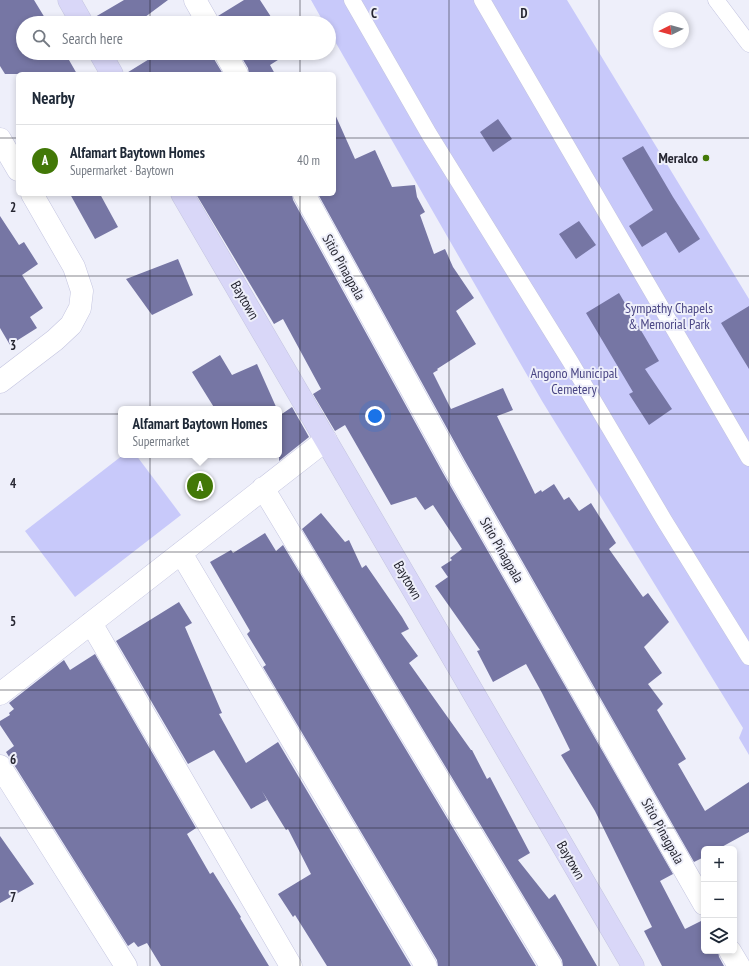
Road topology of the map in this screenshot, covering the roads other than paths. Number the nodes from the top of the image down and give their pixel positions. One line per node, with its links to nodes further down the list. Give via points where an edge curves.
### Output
1 (69, 0): 6 (main road)
2 (195, 0): 7 (street)
3 (352, 0): 24 (lane, via 429,134 570,361)
4 (482, 0): 20 (lane)
5 (716, 0): 8 (lane)
6 (78, 16)
7 (204, 16)
8 (749, 44)
9 (104, 60): 11 (main road)
10 (229, 60): 12 (street)
11 (111, 72)
12 (236, 72)
13 (0, 139): 14 (street)
14 (16, 167)
15 (33, 196): 18 (street, via 74,267 82,291 80,308 70,325 55,340)
16 (183, 196): 19 (main road, Baytown)
17 (305, 196): 27 (street, Sitio Pinagpala, via 454,467)
18 (0, 382)
19 (326, 440): 21 (street); 33 (main road, Baytown)
20 (749, 458)
21 (263, 488): 22 (street); 32 (street)
22 (181, 553): 23 (street); 31 (street)
23 (91, 623): 25 (street); 30 (street)
24 (749, 658)
25 (0, 694)
26 (0, 766): 29 (street)
27 (701, 899)
28 (732, 954): 34 (street)
29 (126, 966)
30 (291, 966)
31 (426, 966)
32 (551, 966)
33 (633, 966)
34 (739, 966)

